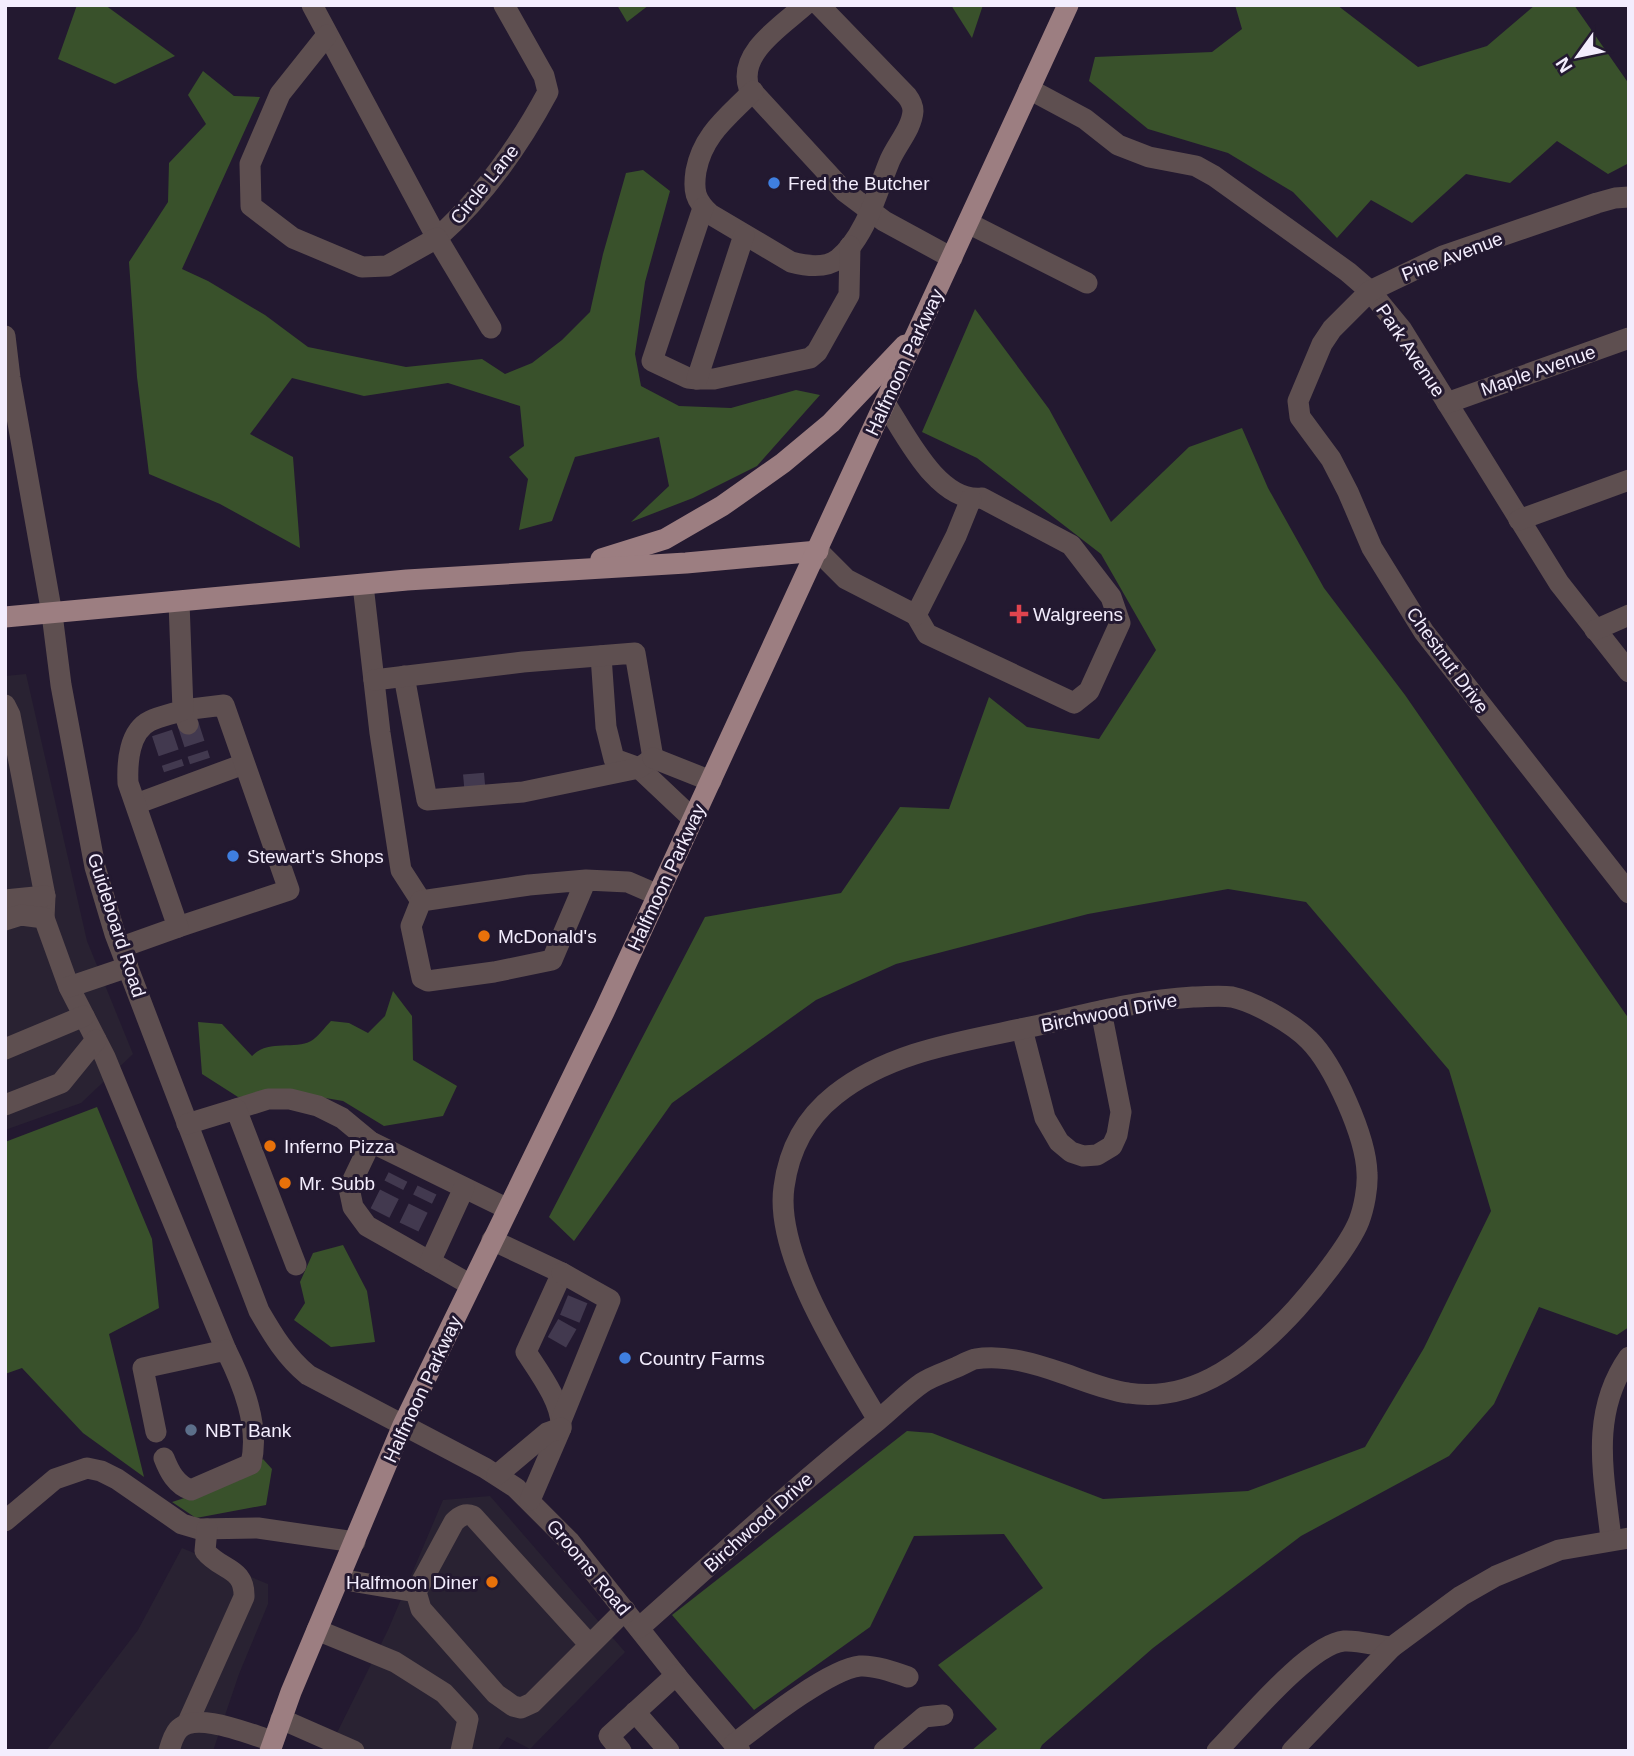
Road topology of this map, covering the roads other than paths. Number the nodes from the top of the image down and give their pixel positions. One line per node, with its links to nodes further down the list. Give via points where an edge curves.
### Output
1 (312, 5): 6 (street, Circle Lane)
2 (504, 5): 14 (street, Circle Lane, via 544,76 548,92 484,190)
3 (805, 5): 8 (street, via 751,59 746,79)
4 (819, 5): 11 (street, via 907,96 913,109)
5 (1068, 5): 7 (main road, Halfmoon Parkway)
6 (327, 35): 14 (street, Circle Lane); 14 (street, via 280,94 250,164 251,206 293,238 362,267 387,266)
7 (1029, 89): 12 (main road, Halfmoon Parkway); 18 (street, Park Avenue, via 1085,119 1118,145 1149,157 1196,166 1214,176)
8 (753, 91): 10 (street, via 704,144 694,186); 11 (street, via 844,191)
9 (1629, 197): 18 (street, Pine Avenue, via 1597,203 1443,256)
10 (703, 208): 13 (street); 23 (street, via 652,360)
11 (870, 212): 15 (street); 16 (street)
12 (968, 223): 16 (main road, Halfmoon Parkway); 17 (street)
13 (744, 235): 15 (street, via 805,266 825,265); 23 (street)
14 (437, 238): 19 (street)
15 (850, 246): 23 (street, via 849,295 817,352 810,358)
16 (952, 258): 20 (main road, Halfmoon Parkway)
17 (1087, 283)
18 (1370, 291): 24 (street, Park Avenue, via 1402,330); 26 (street, Pine Avenue, via 1322,344)
19 (491, 328)
20 (919, 331): 25 (main road, Halfmoon Parkway); 31 (main road, via 831,423 722,506 665,539)
21 (5, 336): 34 (street, Guideboard Road)
22 (1629, 338): 24 (street, Maple Avenue)
23 (697, 379)
24 (1447, 402): 29 (street, Park Avenue)
25 (885, 403): 28 (street, via 942,484); 30 (main road, Halfmoon Parkway)
26 (1297, 408): 55 (street, Chestnut Drive, via 1331,459 1372,548 1424,632)
27 (1629, 480): 29 (street)
28 (971, 499): 35 (street); 35 (street, via 982,498 1071,545 1111,597 1120,623 1089,691 1074,703 927,634)
29 (1519, 520): 38 (street, Park Avenue)
30 (818, 551): 31 (main road); 35 (street, via 846,579); 47 (main road, Halfmoon Parkway)
31 (572, 569): 32 (main road)
32 (363, 585): 33 (main road); 42 (street)
33 (179, 602): 34 (main road); 44 (street)
34 (52, 614): 37 (main road); 63 (street, Guideboard Road, via 95,867)
35 (916, 614)
36 (1629, 615): 38 (street)
37 (5, 617)
38 (1595, 630): 40 (street, Park Avenue)
39 (600, 656): 41 (street); 45 (street, via 606,727 614,759); 45 (street, via 635,653)
40 (1629, 672)
41 (404, 676): 42 (street); 50 (street)
42 (374, 680): 59 (street, via 401,870)
43 (5, 705): 57 (street)
44 (186, 717): 46 (street, via 224,705); 52 (street, via 160,726 148,721 137,732 127,766)
45 (646, 763): 47 (street); 51 (street); 53 (street)
46 (244, 764): 52 (street, via 177,778); 62 (street, via 289,890)
47 (711, 781): 53 (main road, Halfmoon Parkway)
48 (486, 783): 51 (street)
49 (464, 785): 50 (street)
50 (425, 789): 51 (street, via 427,800)
51 (523, 792)
52 (136, 804): 62 (street)
53 (694, 818): 56 (main road, Halfmoon Parkway)
54 (586, 880): 56 (street, via 628,882); 59 (street); 59 (street, via 552,960 428,981 422,978 411,926)
55 (1629, 893)
56 (658, 895): 75 (main road, Halfmoon Parkway)
57 (45, 896): 58 (street); 60 (street)
58 (5, 900)
59 (421, 901)
60 (44, 918): 61 (street, via 21,915); 64 (street)
61 (5, 920)
62 (178, 927): 63 (street)
63 (125, 957): 64 (street); 72 (street, Guideboard Road)
64 (69, 987): 66 (street)
65 (1101, 1011): 67 (street, Birchwood Drive); 67 (street, via 1121,1112 1112,1146 1097,1155 1070,1152 1059,1142 1045,1118); 83 (street, Birchwood Drive, via 1164,999 1224,995 1248,1002 1308,1039 1334,1076 1354,1118 1367,1171 1358,1223 1295,1310 1251,1352 1187,1390 1125,1393 1022,1360 975,1359 922,1382)
66 (84, 1016): 68 (street); 69 (street)
67 (1022, 1030): 83 (street, Birchwood Drive, via 976,1036 872,1072 818,1110 793,1151 783,1191 792,1258 834,1345)
68 (96, 1040): 70 (street, via 61,1083); 81 (street)
69 (5, 1049)
70 (5, 1105)
71 (236, 1109): 72 (street); 73 (street, via 268,1099 290,1099 342,1118); 78 (street)
72 (187, 1124): 85 (street, Guideboard Road, via 259,1311 278,1343 308,1375)
73 (371, 1142): 74 (street, via 403,1168 431,1182); 77 (street, via 349,1188 354,1207 367,1226 376,1221 405,1236)
74 (464, 1188): 75 (street); 77 (street)
75 (508, 1209): 76 (main road, Halfmoon Parkway)
76 (492, 1240): 79 (street); 80 (main road, Halfmoon Parkway)
77 (430, 1262): 80 (street)
78 (296, 1265)
79 (562, 1273): 84 (street, via 557,1301 526,1352 546,1383); 84 (street, via 610,1300 594,1318 582,1344)
80 (471, 1285): 85 (main road, Halfmoon Parkway)
81 (226, 1350): 86 (street, via 143,1368); 87 (street, via 250,1411 251,1464 191,1490 170,1472)
82 (1629, 1357): 92 (street, via 1609,1393 1603,1421 1602,1452)
83 (878, 1420): 97 (street, Birchwood Drive)
84 (561, 1423): 88 (street); 89 (street)
85 (403, 1425): 88 (street, Grooms Road); 93 (main road, Halfmoon Parkway)
86 (156, 1432)
87 (164, 1458)
88 (497, 1475): 89 (street, Grooms Road)
89 (530, 1500): 96 (street, Grooms Road)
90 (5, 1521): 91 (street, via 55,1479 87,1468 117,1479 182,1524)
91 (207, 1529): 93 (street, via 258,1528); 106 (street, via 205,1551 240,1576 244,1597)
92 (1620, 1539): 100 (street, via 1559,1550 1496,1576)
93 (355, 1542): 94 (main road, Halfmoon Parkway)
94 (339, 1579): 95 (street); 98 (main road, Halfmoon Parkway)
95 (416, 1592): 99 (street, via 421,1609 496,1694 513,1706 532,1703); 99 (street, via 454,1522 467,1514)
96 (625, 1610): 97 (street, Grooms Road); 99 (street)
97 (639, 1628): 101 (street, Grooms Road)
98 (317, 1630): 105 (main road, Halfmoon Parkway); 111 (street, via 395,1662 443,1693 468,1719)
99 (590, 1645)
100 (1392, 1647): 115 (street, via 1343,1641 1330,1645 1301,1664); 116 (street)
101 (676, 1675): 103 (street); 108 (street, Grooms Road)
102 (908, 1677): 108 (street, via 861,1666 844,1670 775,1713)
103 (635, 1713): 112 (street, via 609,1736); 113 (street)
104 (943, 1715): 114 (street, via 924,1717)
105 (281, 1719): 107 (main road, Halfmoon Parkway); 110 (street)
106 (188, 1722): 107 (street, via 204,1721); 109 (street, via 178,1730)
107 (271, 1746)
108 (737, 1747)
109 (169, 1751)
110 (354, 1751)
111 (461, 1751)
112 (621, 1751)
113 (669, 1751)
114 (884, 1751)
115 (1217, 1751)
116 (1292, 1751)

